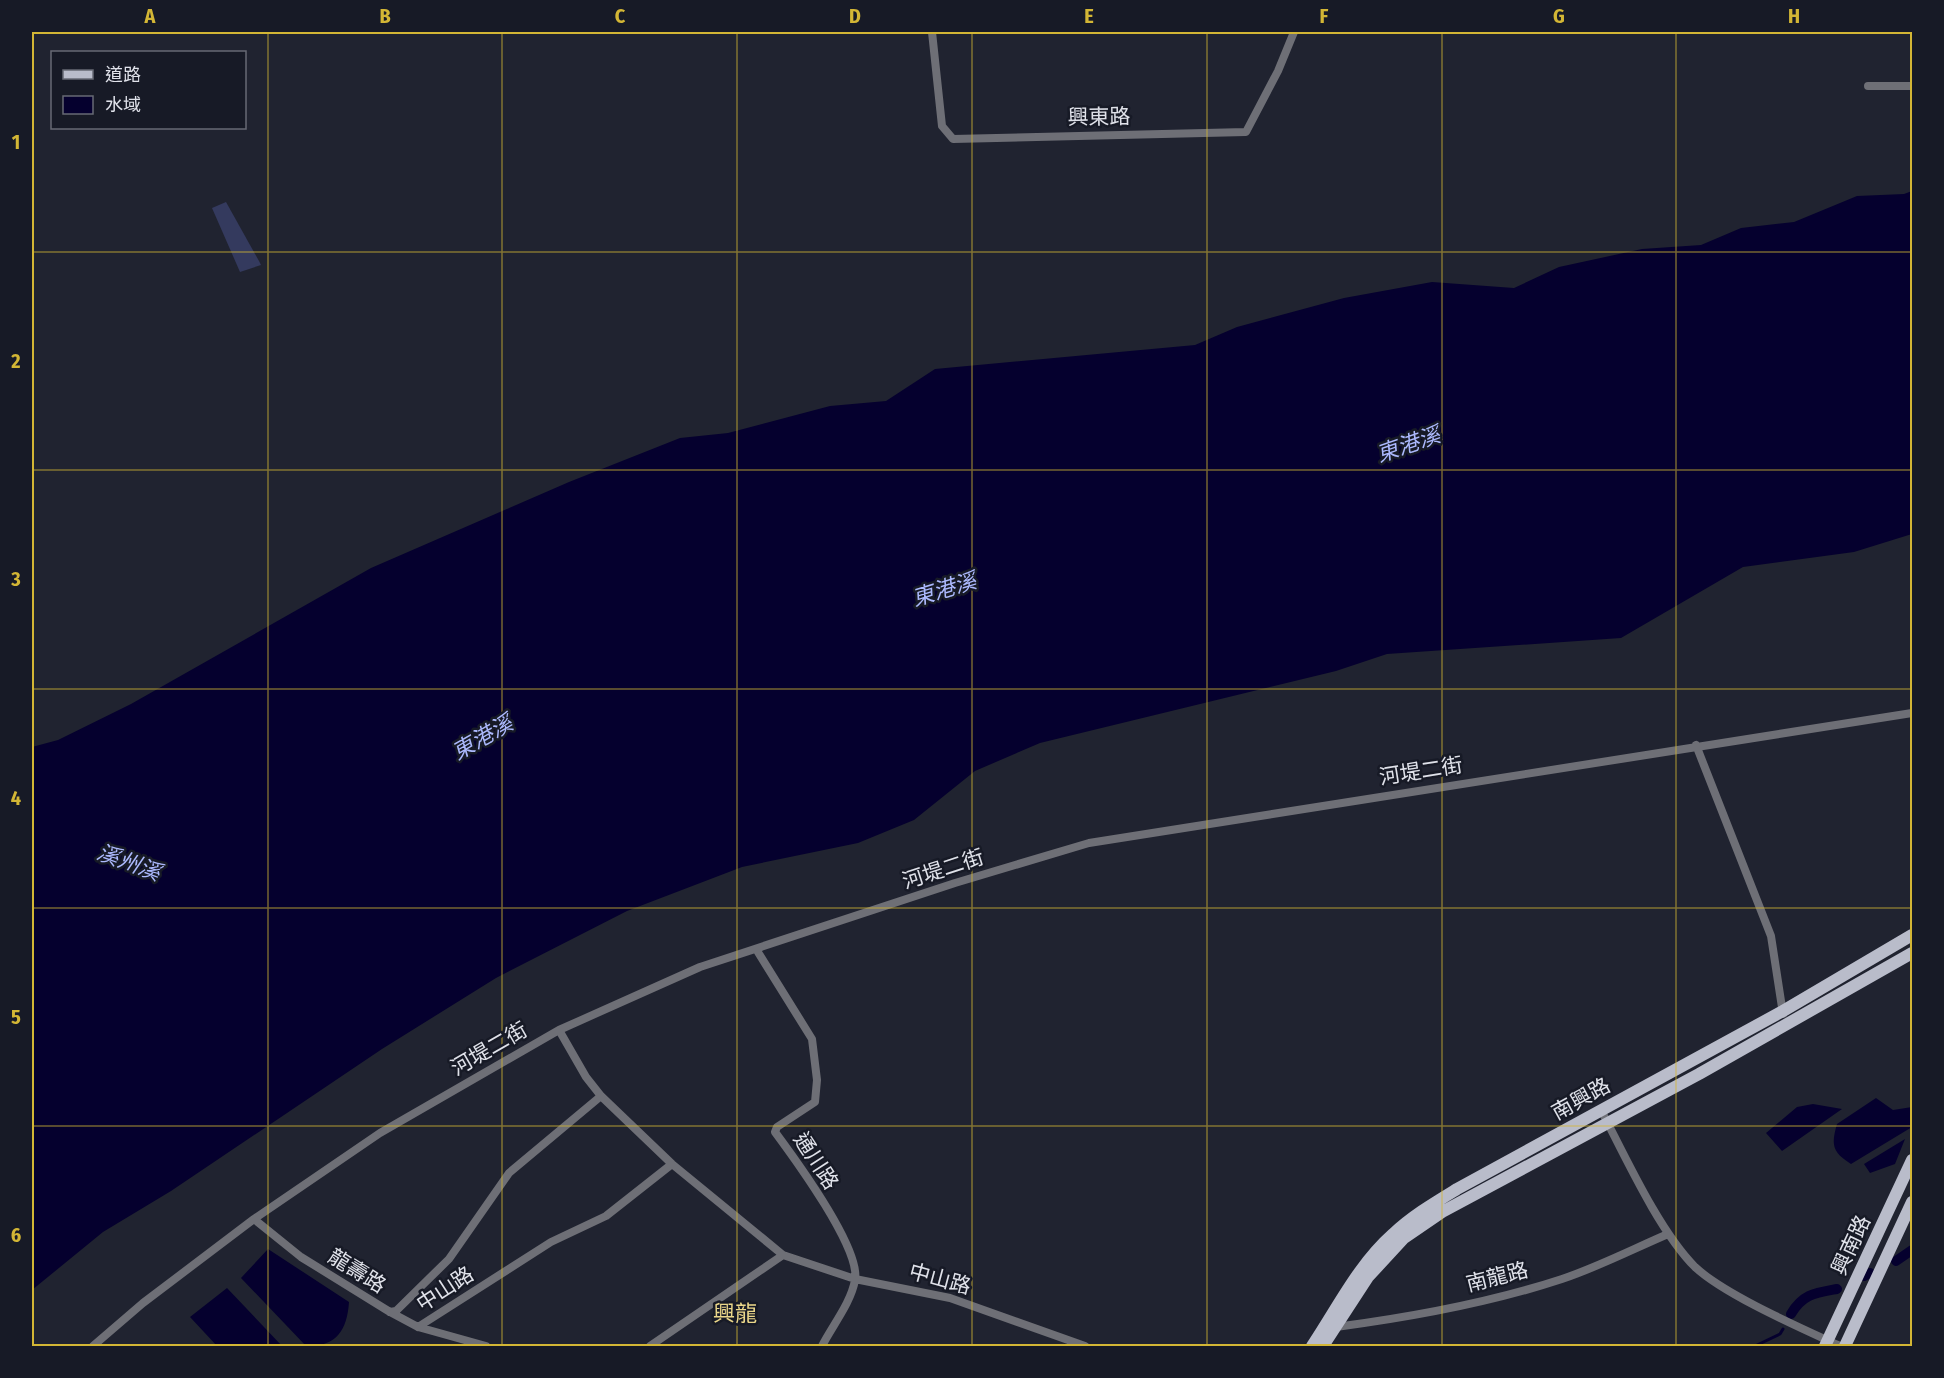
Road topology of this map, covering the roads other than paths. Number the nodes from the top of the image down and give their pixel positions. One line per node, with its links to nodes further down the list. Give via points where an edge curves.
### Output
1 (932, 32): 2 (street, 興東路, via 942,126 953,139 1246,132)
2 (1294, 32)
3 (1868, 86): 4 (street)
4 (1912, 86)
5 (1912, 713): 6 (street, 河堤二街)
6 (1696, 745): 8 (street, 河堤二街, via 1089,843); 10 (street, via 1771,936)
7 (1912, 935): 10 (main road, 南興路)
8 (756, 949): 12 (street, 河堤二街, via 700,967); 22 (street, 通川路, via 812,1039 816,1061 815,1102 775,1132 813,1184 856,1267)
9 (1912, 953): 11 (main road, 南興路)
10 (1782, 1011): 11 (street); 14 (main road, 南興路)
11 (1785, 1026): 15 (main road, 南興路)
12 (559, 1030): 13 (street, 中山路); 19 (street, 河堤二街, via 380,1132)
13 (601, 1096): 17 (street, 中山路); 23 (street, via 509,1173 449,1259 396,1311)
14 (1601, 1110): 15 (street); 24 (main road, 南興路, via 1419,1213 1360,1270)
15 (1608, 1122): 20 (street); 24 (main road, 南興路, via 1464,1199 1404,1238)
16 (1912, 1160): 26 (main road, 興南路)
17 (672, 1164): 21 (street, 中山路); 25 (street, 中山路, via 606,1216 551,1242)
18 (1912, 1202): 34 (main road, 興南路)
19 (255, 1219): 23 (street, 龍壽路, via 301,1257); 27 (street, 河堤二街, via 142,1303)
20 (1668, 1234): 24 (street, 南龍路, via 1564,1278 1522,1291 1431,1312); 26 (street, via 1696,1267 1725,1288)
21 (783, 1254): 22 (street, 中山路); 29 (street)
22 (855, 1279): 30 (street); 31 (street, 中山路, via 950,1298)
23 (390, 1312): 25 (street, 龍壽路)
24 (1333, 1324): 32 (main road, 南興路); 33 (main road, 南興路)
25 (418, 1327): 28 (street, 龍壽路)
26 (1831, 1345)
27 (93, 1347)
28 (486, 1347)
29 (650, 1347)
30 (822, 1347)
31 (1085, 1347)
32 (1312, 1347)
33 (1323, 1347)
34 (1845, 1347)

